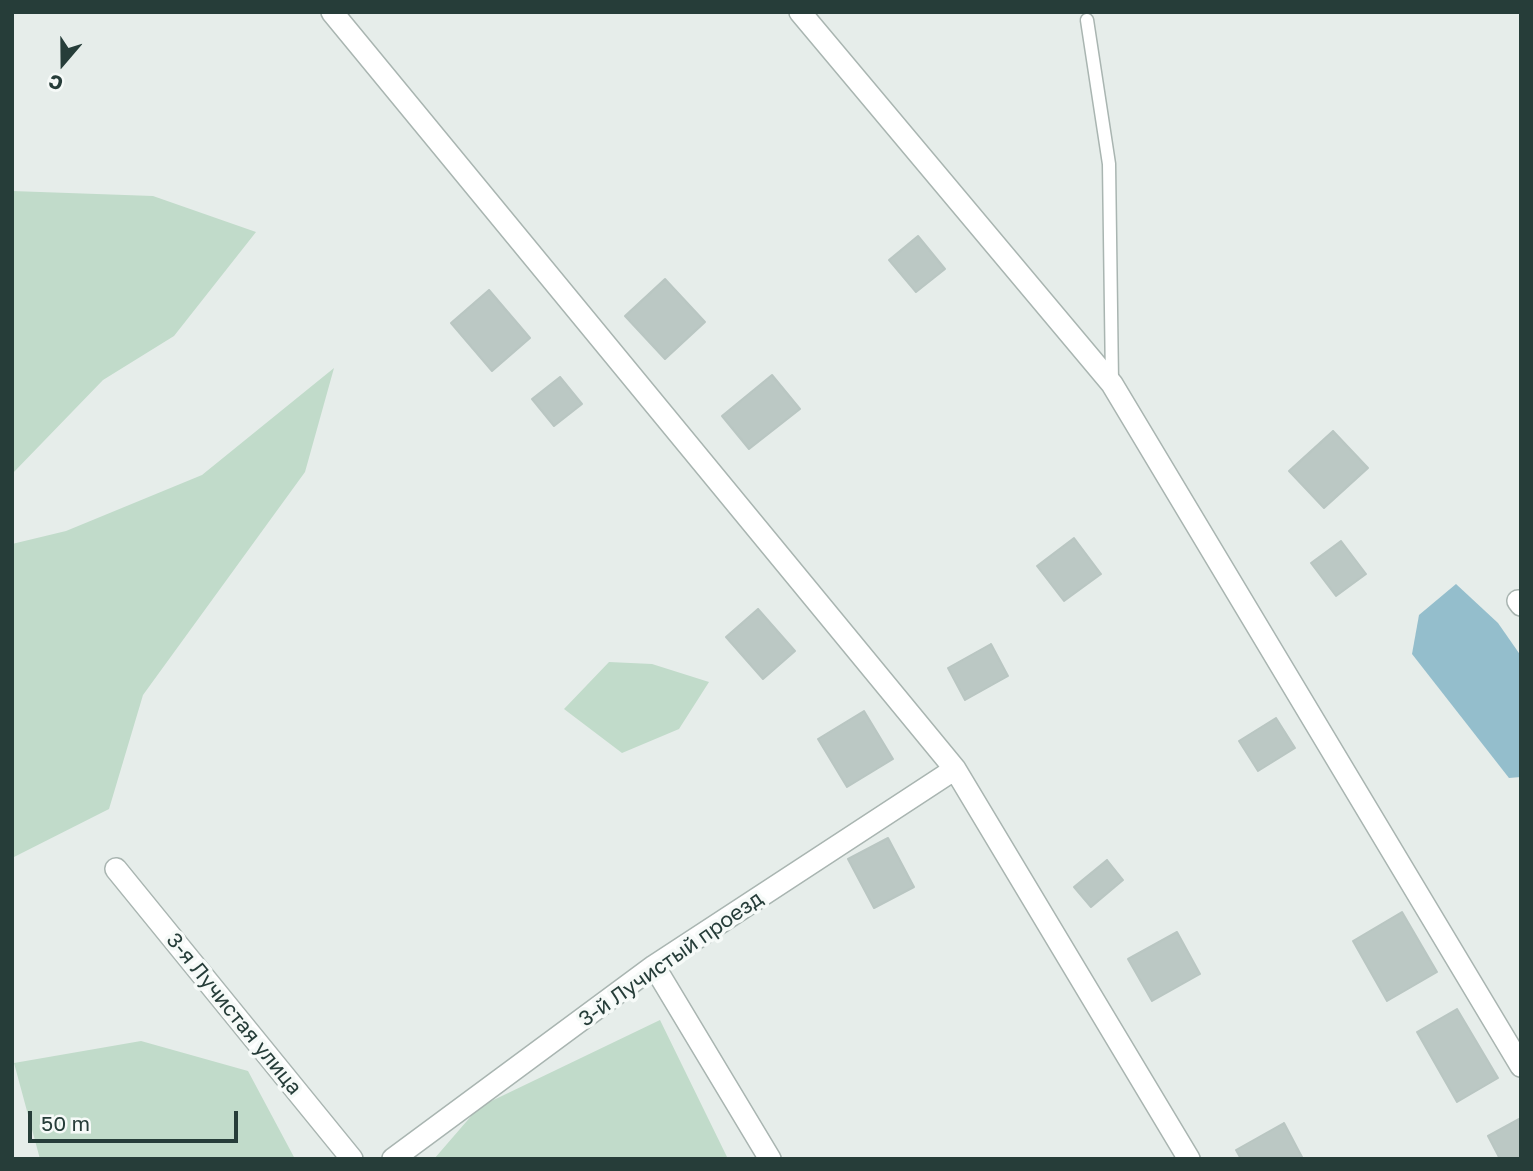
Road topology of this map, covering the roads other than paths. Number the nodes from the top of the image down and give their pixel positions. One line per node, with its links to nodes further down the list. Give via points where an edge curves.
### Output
1 (331, 12): 5 (street)
2 (800, 12): 4 (street)
3 (1087, 20): 4 (lane, via 1109,164)
4 (1112, 384): 8 (street)
5 (955, 769): 7 (street, 3-й Лучистый проезд); 12 (street)
6 (116, 869): 9 (street, 3-я Лучистая улица)
7 (654, 966): 10 (street, 3-й Лучистый проезд); 11 (street)
8 (1521, 1066)
9 (352, 1159)
10 (393, 1159)
11 (770, 1159)
12 (1189, 1159)

